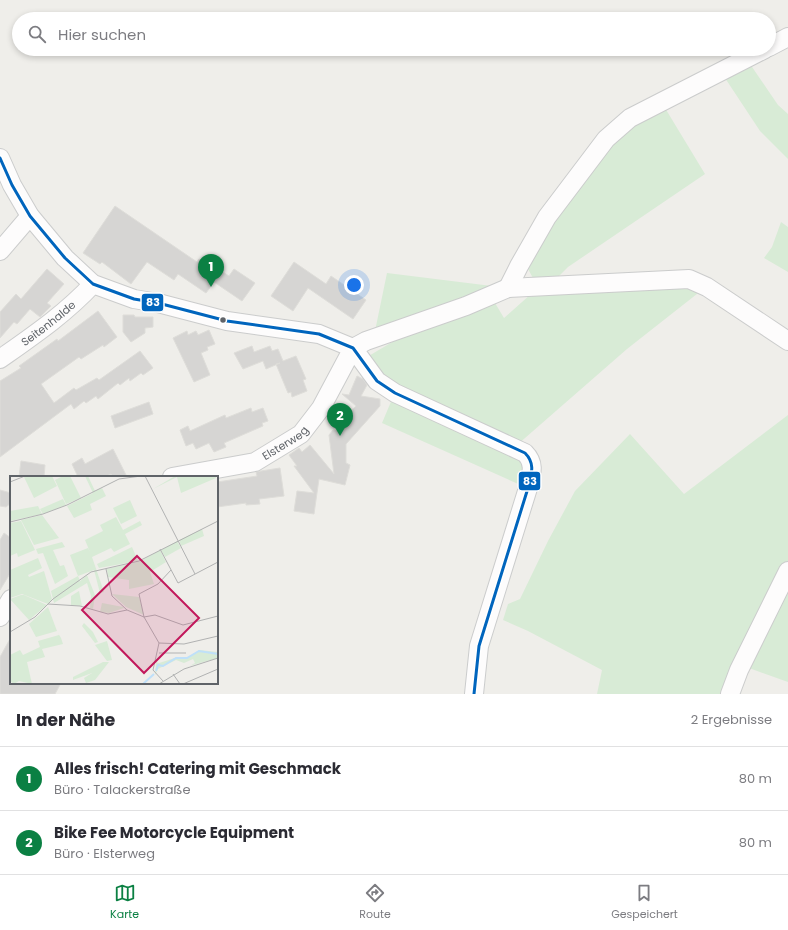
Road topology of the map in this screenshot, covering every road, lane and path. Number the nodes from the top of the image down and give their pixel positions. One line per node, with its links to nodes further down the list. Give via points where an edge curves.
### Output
1 (788, 37): 2 (street)
2 (776, 43)
3 (751, 56): 8 (street, via 630,118 606,139 547,217)
4 (0, 158): 5 (street)
5 (30, 216): 6 (street); 7 (street, via 65,258)
6 (0, 251)
7 (93, 284): 10 (street, via 134,299 227,321 319,334); 11 (street, Seitenhalde, via 54,321)
8 (508, 288): 9 (street, via 689,280 707,287); 10 (street)
9 (788, 341)
10 (353, 348): 12 (street, Elsterweg, via 321,408 301,434 255,462); 16 (street, via 378,381 395,393 525,453 531,459 533,467 528,488 479,646)
11 (0, 359)
12 (178, 476)
13 (788, 571): 17 (street, via 739,670)
14 (10, 601): 15 (street)
15 (0, 618)
16 (474, 694)
17 (730, 694)

